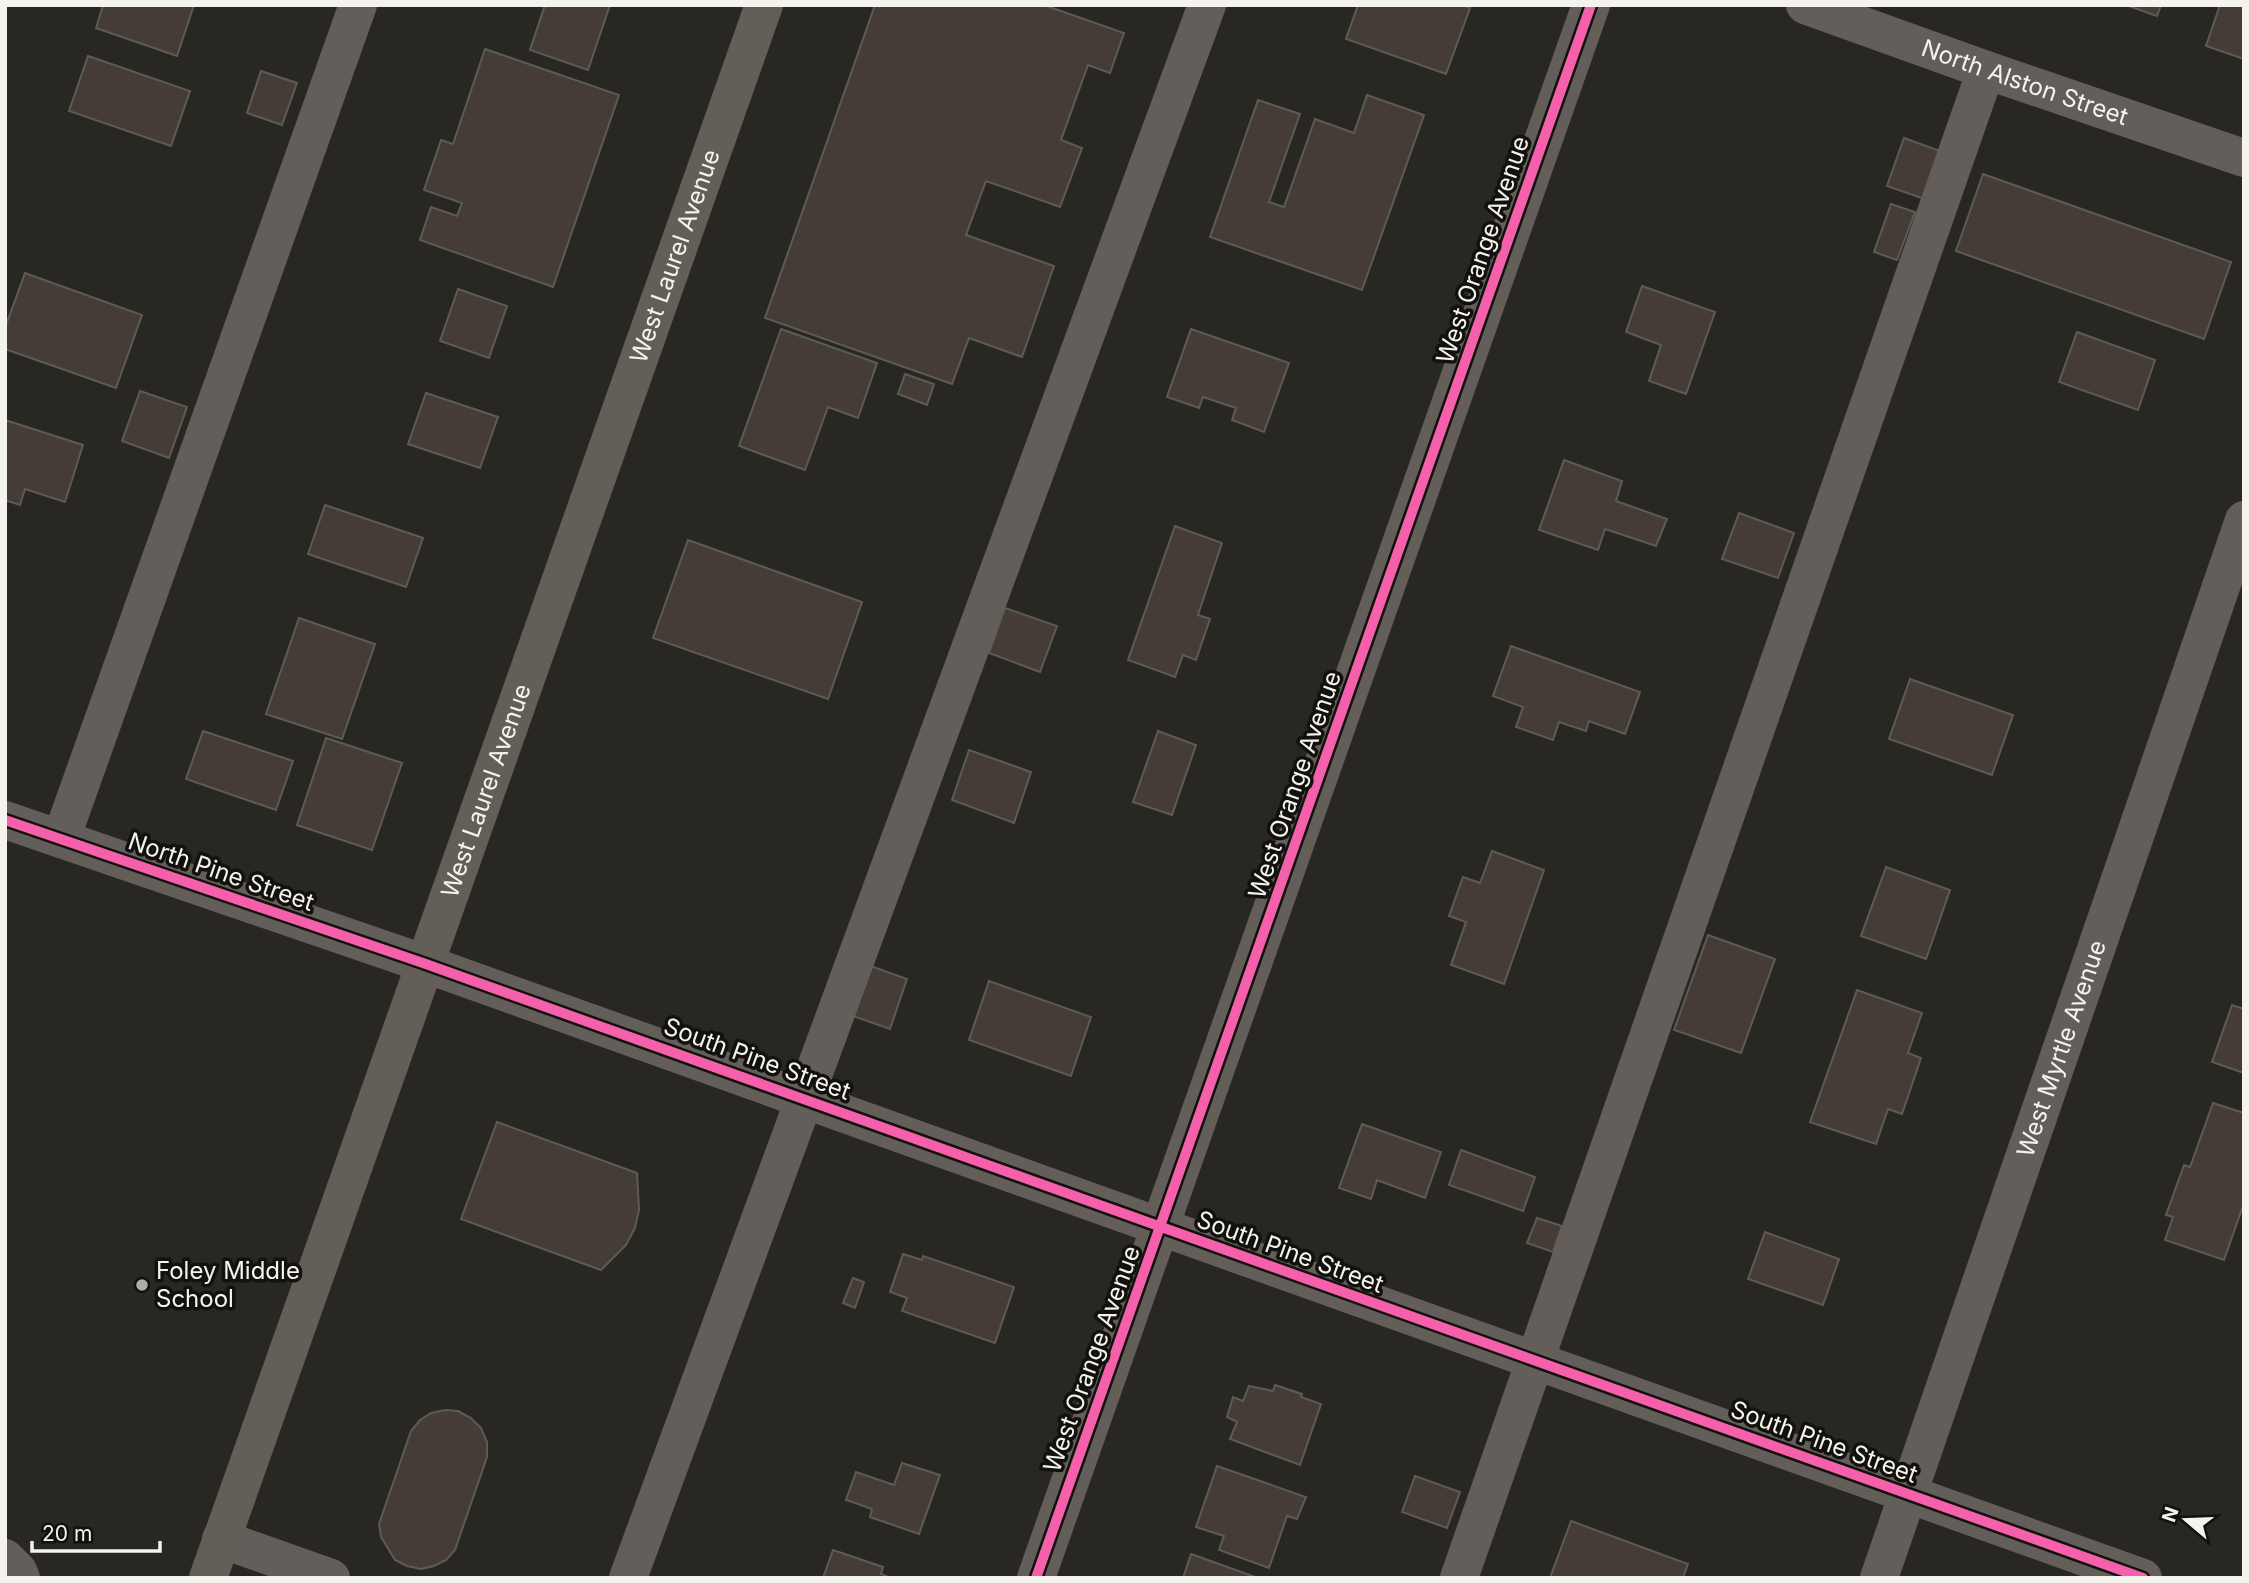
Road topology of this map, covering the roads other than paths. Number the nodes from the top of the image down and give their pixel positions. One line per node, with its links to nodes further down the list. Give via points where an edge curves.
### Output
1 (358, 5): 10 (street)
2 (764, 5): 11 (main road, West Laurel Avenue)
3 (1207, 5): 12 (street)
4 (1591, 5): 13 (street, West Orange Avenue)
5 (1805, 5): 6 (street, North Alston Street)
6 (1986, 70): 7 (street, North Alston Street); 14 (street)
7 (2244, 158)
8 (2244, 520): 15 (street, West Myrtle Avenue)
9 (5, 820): 10 (street, North Pine Street)
10 (61, 839): 11 (street, North Pine Street)
11 (423, 963): 12 (street, South Pine Street); 16 (main road, West Laurel Avenue)
12 (803, 1098): 13 (street, South Pine Street); 21 (street)
13 (1161, 1228): 14 (street, South Pine Street); 22 (street, West Orange Avenue)
14 (1534, 1361): 15 (street, South Pine Street); 23 (street)
15 (1908, 1494): 24 (street, West Myrtle Avenue); 25 (street, South Pine Street)
16 (221, 1539): 19 (main road, West Laurel Avenue); 20 (street)
17 (5, 1558): 18 (street)
18 (21, 1578)
19 (208, 1578)
20 (331, 1578)
21 (628, 1578)
22 (1036, 1578)
23 (1459, 1578)
24 (1879, 1578)
25 (2143, 1578)

